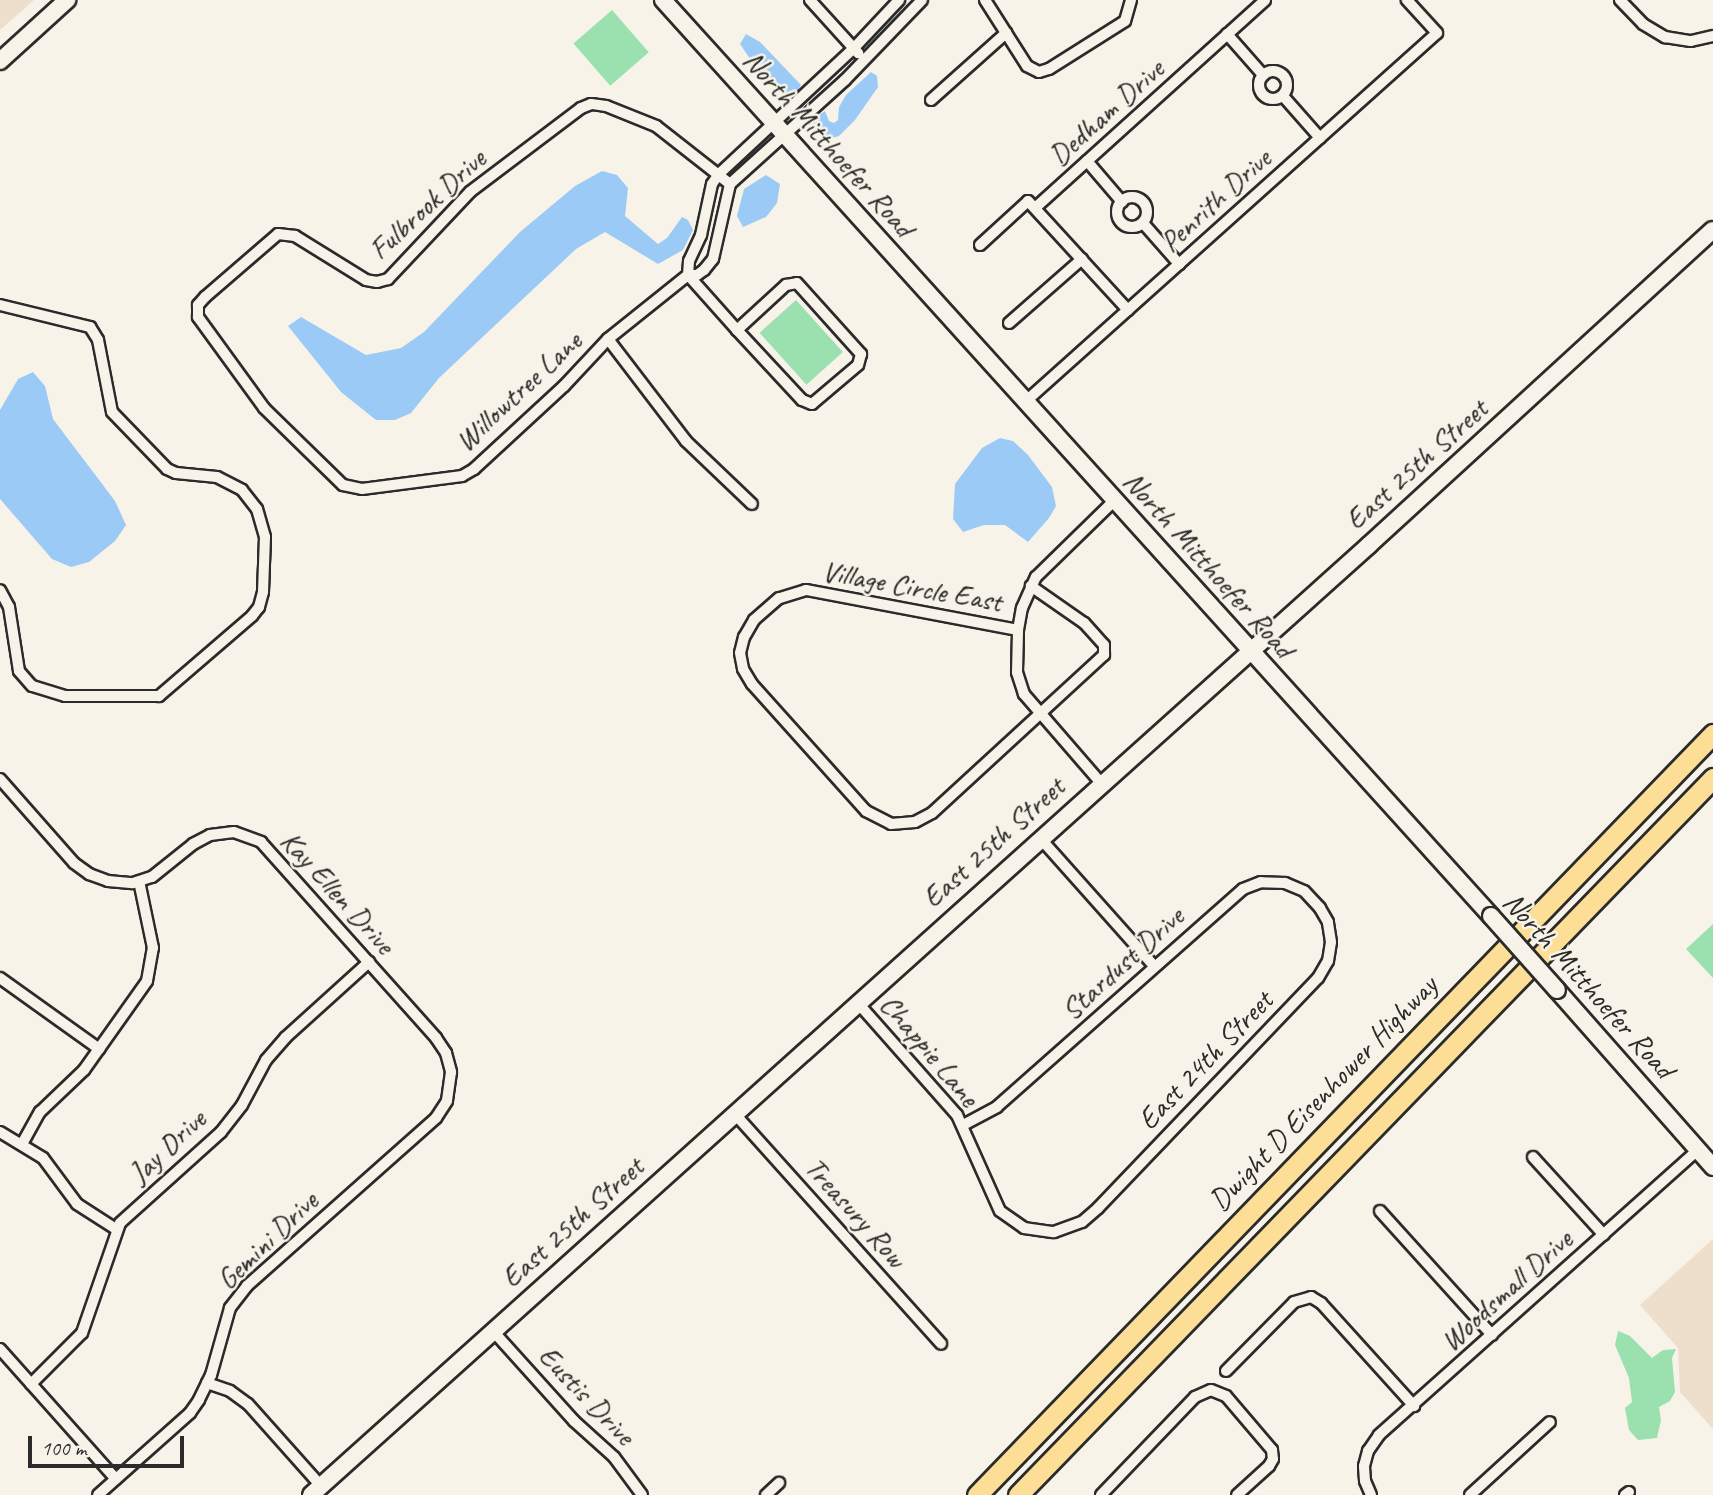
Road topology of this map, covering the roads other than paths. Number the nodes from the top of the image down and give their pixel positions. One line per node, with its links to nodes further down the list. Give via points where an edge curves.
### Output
1 (67, 0): 16 (street)
2 (663, 0): 20 (street, North Mitthoefer Road)
3 (810, 0): 14 (street)
4 (899, 0): 14 (street)
5 (922, 0): 15 (street)
6 (985, 0): 11 (street)
7 (1130, 0): 11 (street, via 1125,20 1044,71 1027,66)
8 (1265, 0): 12 (street, Dedham Drive)
9 (1407, 0): 22 (street, Penrith Drive, via 1437,33)
10 (1620, 0): 13 (street, via 1660,35 1680,40)
11 (1006, 33): 19 (street)
12 (1227, 34): 17 (street); 23 (street, Dedham Drive)
13 (1709, 37)
14 (854, 48): 15 (street); 20 (street)
15 (864, 60): 21 (street)
16 (0, 61)
17 (1263, 75): 18 (street, via 1283,74 1287,88); 18 (street, via 1258,86 1262,95 1269,100)
18 (1283, 96): 22 (street)
19 (931, 100)
20 (772, 121): 21 (street, North Mitthoefer Road); 24 (street)
21 (784, 135): 25 (street); 40 (street, North Mitthoefer Road)
22 (1320, 138): 32 (street, Penrith Drive)
23 (1087, 161): 26 (street); 27 (street, Dedham Drive)
24 (719, 174): 25 (street, Fulbrook Drive); 33 (street, via 712,184); 35 (street, Fulbrook Drive, via 656,126 591,104 470,192 388,279 366,280 295,236 281,233 271,237)
25 (730, 184): 33 (street, Willowtree Lane, via 713,259 697,275)
26 (1122, 202): 28 (street, via 1136,198 1144,204); 28 (street, via 1118,210 1122,222 1130,227)
27 (1035, 208): 30 (street, Dedham Drive, via 1028,201); 31 (street)
28 (1143, 222): 32 (street)
29 (1713, 230): 46 (street, East 25th Street)
30 (979, 245)
31 (1082, 259): 36 (street); 37 (street)
32 (1179, 264): 36 (street, Penrith Drive)
33 (688, 275): 38 (street); 39 (street, Willowtree Lane)
34 (0, 305): 44 (street, via 90,327 98,340 114,414 167,469 212,475 249,497 261,517 265,537 260,604 252,617 161,696 65,695 32,686 19,671 9,607)
35 (198, 305): 39 (street, Willowtree Lane, via 200,323 264,408 339,481 356,489 471,472)
36 (1128, 310): 40 (street, Penrith Drive)
37 (1009, 323)
38 (737, 330): 38 (street, via 807,404 815,403 861,360 858,347 797,283 786,285)
39 (608, 339): 42 (street, via 686,441)
40 (1025, 402): 41 (street, North Mitthoefer Road)
41 (1114, 502): 43 (street, via 1047,563); 46 (street, North Mitthoefer Road)
42 (752, 504)
43 (1031, 586): 45 (street); 47 (street, via 1080,620 1105,651 1102,659)
44 (0, 590)
45 (1018, 630): 47 (street, via 1019,683); 47 (street, Village Circle East, via 806,590 786,594 766,609 748,628 740,648 743,669 752,684 866,811 891,824 915,822 932,813)
46 (1249, 651): 51 (street, East 25th Street); 65 (street, North Mitthoefer Road, bridge)
47 (1041, 715): 51 (street)
48 (1713, 734): 88 (highway, Dwight D Eisenhower Highway)
49 (1713, 778): 89 (highway, Dwight D Eisenhower Highway)
50 (0, 779): 53 (street, Kay Ellen Drive, via 81,869 108,881)
51 (1101, 783): 52 (street, East 25th Street)
52 (1040, 838): 56 (street); 58 (street, East 25th Street)
53 (139, 881): 55 (street, Kay Ellen Drive, via 162,872 210,835 234,832 248,836 268,848); 59 (street, via 153,948 151,972)
54 (1320, 908): 56 (street, Stardust Drive, via 1290,885 1256,884 1235,895); 69 (street, East 24th Street, via 1331,942 1328,961 1318,978 1098,1208)
55 (369, 962): 60 (street, Kay Ellen Drive, via 444,1049 451,1072); 70 (street, Jay Drive, via 279,1045 221,1132)
56 (1154, 966): 62 (street, Stardust Drive, via 997,1107)
57 (0, 978): 59 (street)
58 (857, 1002): 61 (street, East 25th Street); 62 (street, Chappie Lane)
59 (99, 1049): 64 (street, via 40,1112)
60 (447, 1101): 77 (street, Gemini Drive, via 429,1124 247,1286 230,1308)
61 (734, 1113): 72 (street, East 25th Street); 74 (street, Treasury Row)
62 (963, 1125): 69 (street, Chappie Lane, via 995,1202 1007,1218 1039,1232)
63 (0, 1132): 64 (street)
64 (22, 1144): 70 (street, via 46,1160 77,1204)
65 (1698, 1150): 67 (street, North Mitthoefer Road); 71 (street, Woodsmall Drive)
66 (1533, 1157): 71 (street)
67 (1713, 1167)
68 (1380, 1211): 73 (street)
69 (1073, 1226)
70 (116, 1229): 78 (street, Jay Drive, via 82,1333)
71 (1604, 1235): 73 (street, Woodsmall Drive)
72 (493, 1331): 83 (street, East 25th Street); 86 (street, Eustis Drive, via 574,1421 614,1457)
73 (1492, 1335): 79 (street, Woodsmall Drive)
74 (941, 1344)
75 (0, 1349): 78 (street)
76 (1226, 1371): 79 (street, via 1294,1302 1311,1297)
77 (207, 1383): 81 (street, Gemini Drive, via 190,1413); 83 (street, via 248,1404)
78 (31, 1384): 81 (street)
79 (1414, 1406): 91 (street, Woodsmall Drive, via 1373,1443 1366,1456 1364,1476)
80 (1550, 1422): 92 (street)
81 (116, 1479): 85 (street, Gemini Drive)
82 (779, 1483): 87 (street)
83 (316, 1491)
84 (1106, 1494): 90 (street, via 1195,1397 1211,1390 1226,1396 1269,1445 1272,1456 1269,1466)
85 (99, 1495)
86 (642, 1495)
87 (766, 1495)
88 (977, 1495)
89 (1018, 1495)
90 (1237, 1495)
91 (1371, 1495)
92 (1470, 1495)

